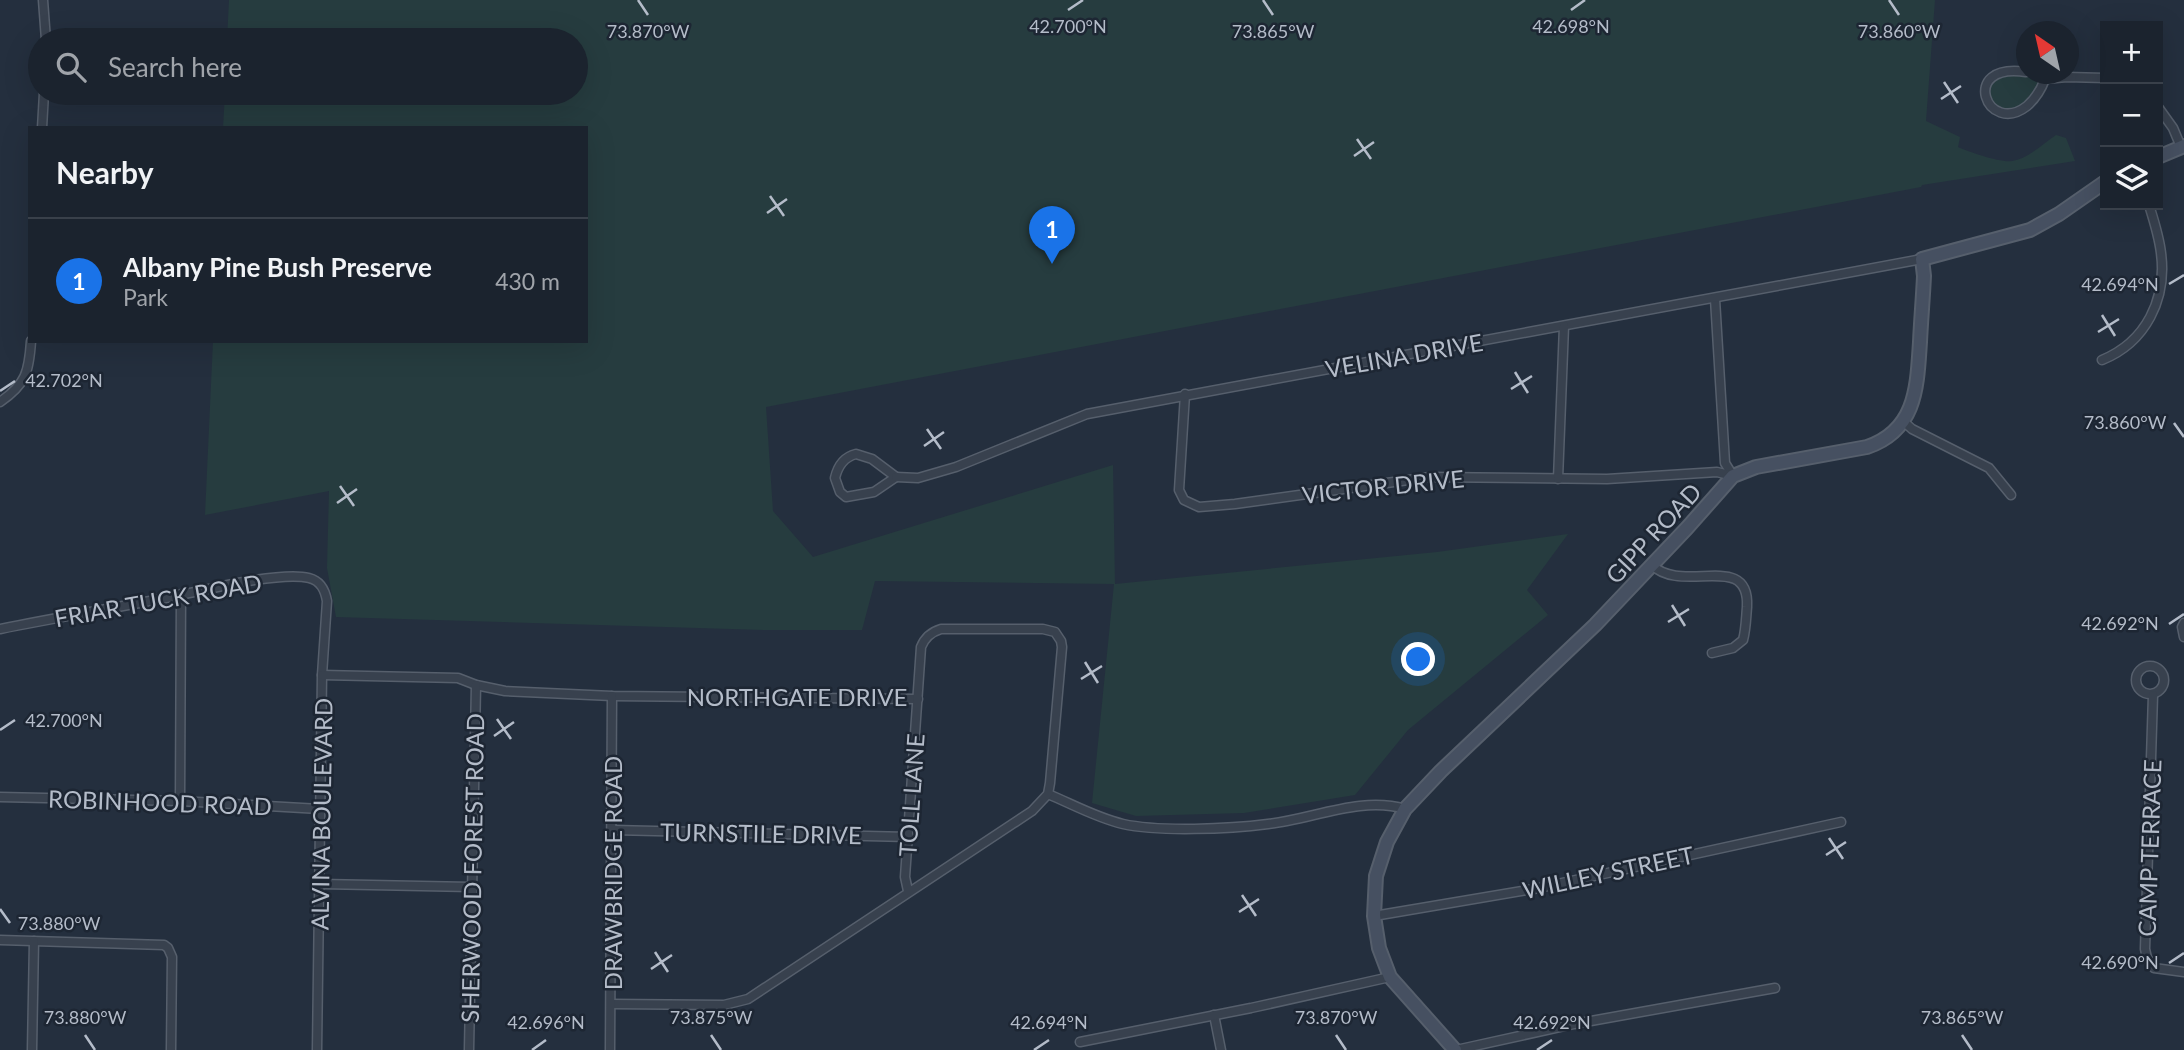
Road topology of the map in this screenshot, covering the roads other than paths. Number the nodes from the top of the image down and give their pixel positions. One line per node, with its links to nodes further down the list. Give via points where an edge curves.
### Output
1 (43, 0): 2 (street)
2 (45, 28)
3 (2016, 71): 6 (street, via 1997,73 1985,88 1988,102 1998,112 2013,114 2022,109)
4 (2079, 77): 5 (street)
5 (2100, 78)
6 (2043, 84)
7 (43, 105): 9 (street)
8 (2163, 114): 10 (street)
9 (42, 126)
10 (2183, 147): 11 (street)
11 (2163, 155)
12 (2100, 186): 14 (street, via 2030,230)
13 (2150, 210): 18 (street, via 2161,254 2159,295 2136,339)
14 (1922, 259): 15 (street, VELINA DRIVE); 21 (street, GIPP ROAD, via 1917,385)
15 (1715, 299): 16 (street, VELINA DRIVE); 22 (street, via 1725,463)
16 (1564, 326): 19 (street, VELINA DRIVE); 24 (street)
17 (31, 343): 20 (street, via 29,364 18,389)
18 (2102, 360)
19 (1185, 394): 23 (street, VELINA DRIVE, via 1087,414 956,467 918,478); 24 (street, VICTOR DRIVE, via 1179,490 1193,506 1430,477)
20 (0, 402)
21 (1903, 421): 22 (street, GIPP ROAD, via 1887,438 1867,447 1756,467); 25 (street, via 1989,468)
22 (1732, 476): 24 (street, VICTOR DRIVE, via 1717,472); 26 (street, GIPP ROAD)
23 (896, 478): 23 (street, VELINA DRIVE, via 872,459 856,454 842,461 835,478 846,497 883,489)
24 (1558, 479)
25 (2011, 495)
26 (1652, 565): 32 (street, via 1665,575 1733,577 1744,585 1743,640); 42 (street, GIPP ROAD)
27 (317, 581): 28 (street, FRIAR TUCK ROAD, via 280,578); 33 (street, ALVINA BOULEVARD, via 327,601)
28 (181, 594): 30 (street, FRIAR TUCK ROAD); 40 (street)
29 (2184, 623): 31 (street)
30 (0, 629)
31 (2184, 637)
32 (1712, 653)
33 (323, 675): 34 (street, NORTHGATE DRIVE, via 458,678); 41 (street, ALVINA BOULEVARD)
34 (476, 685): 36 (street, NORTHGATE DRIVE, via 505,691); 47 (street, SHERWOOD FOREST ROAD)
35 (2153, 695): 52 (street, CAMP TERRACE, via 2147,958 2154,968)
36 (612, 696): 37 (street, NORTHGATE DRIVE); 44 (street, DRAWBRIDGE ROAD)
37 (918, 699): 38 (street, NORTHGATE DRIVE, via 921,647 934,631 1055,632 1062,647); 45 (street, TOLL LANE)
38 (1048, 794): 42 (street, via 1109,820 1143,827 1267,824 1373,804); 48 (street, via 1019,821)
39 (0, 797): 40 (street, ROBINHOOD ROAD)
40 (180, 801): 41 (street, ROBINHOOD ROAD)
41 (320, 809): 46 (street, ALVINA BOULEVARD)
42 (1405, 809): 49 (street, GIPP ROAD, via 1380,860)
43 (1841, 822): 49 (street, WILLEY STREET, via 1539,888)
44 (612, 830): 45 (street, TURNSTILE DRIVE); 55 (street, DRAWBRIDGE ROAD)
45 (909, 836): 48 (street, TOLL LANE)
46 (321, 884): 47 (street); 60 (street, ALVINA BOULEVARD)
47 (471, 887): 61 (street, SHERWOOD FOREST ROAD)
48 (908, 891): 55 (street, via 748,999 724,1005)
49 (1374, 916): 53 (street, GIPP ROAD)
50 (0, 940): 51 (street)
51 (34, 941): 58 (street); 59 (street, via 168,948 172,957)
52 (2184, 972)
53 (1390, 977): 56 (street); 64 (street, GIPP ROAD)
54 (1775, 988): 64 (street)
55 (611, 1004): 62 (street, DRAWBRIDGE ROAD)
56 (1214, 1015): 57 (street); 63 (street)
57 (1080, 1042)
58 (32, 1050)
59 (171, 1050)
60 (317, 1050)
61 (469, 1050)
62 (610, 1050)
63 (1221, 1050)
64 (1455, 1050)

